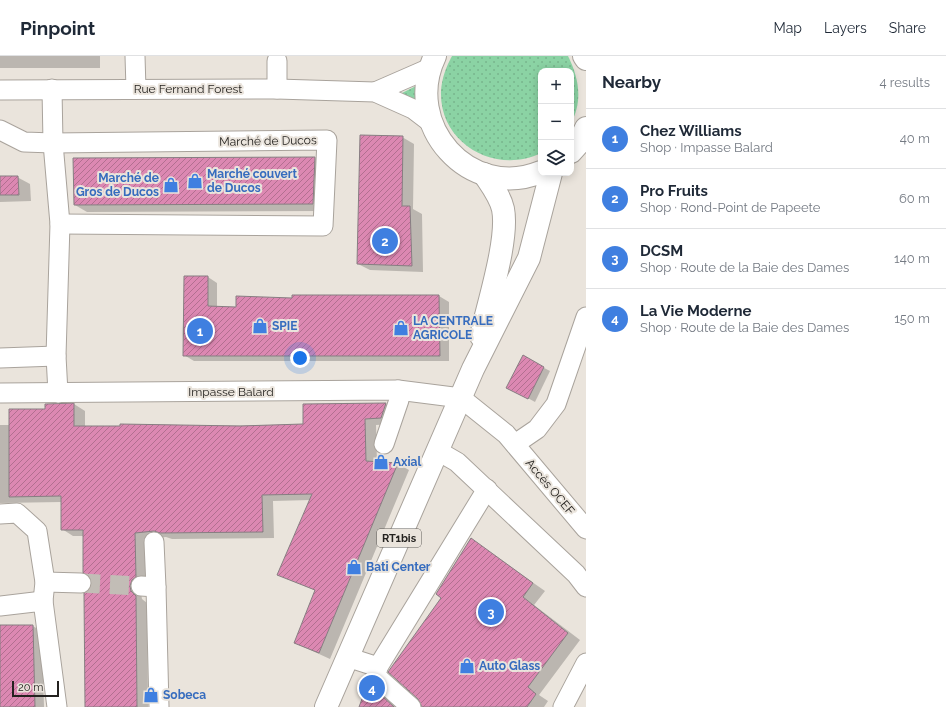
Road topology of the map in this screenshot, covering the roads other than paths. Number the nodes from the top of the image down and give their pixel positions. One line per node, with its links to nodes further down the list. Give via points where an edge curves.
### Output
1 (135, 56): 7 (street)
2 (584, 56): 3 (main road)
3 (586, 60)
4 (278, 61): 8 (street)
5 (432, 62): 10 (street, Rue Fernand Forest); 11 (main road, via 425,95)
6 (52, 89): 7 (street, Rue Fernand Forest); 9 (street, Rue Fernand Forest); 13 (street)
7 (136, 89): 8 (street, Rue Fernand Forest)
8 (277, 89): 10 (street, Rue Fernand Forest)
9 (0, 90)
10 (375, 92): 11 (street, Rue Fernand Forest, via 413,109)
11 (430, 122): 15 (main road, via 443,145 461,163)
12 (0, 130): 13 (street, Marché de Ducos, via 24,142)
13 (53, 143): 17 (street); 17 (street, Marché de Ducos, via 326,140 323,226)
14 (538, 173): 15 (main road, via 507,178)
15 (484, 174): 21 (main road, RT1bis, via 499,196 503,210 503,235)
16 (550, 176): 21 (main road, RT1bis, via 529,258)
17 (60, 224): 19 (street)
18 (586, 317): 27 (street, via 556,404 538,429)
19 (56, 356): 20 (street); 24 (street)
20 (0, 358)
21 (473, 369): 25 (main road, RT1bis)
22 (398, 390): 24 (street, Impasse Balard); 25 (street, Impasse Balard); 26 (street, via 399,400)
23 (0, 393): 24 (street, Impasse Balard)
24 (58, 393)
25 (461, 398): 27 (street, Accès OCEF); 28 (main road, RT1bis)
26 (384, 444)
27 (515, 444): 31 (street, Accès OCEF)
28 (438, 451): 29 (street, via 457,462); 38 (main road, RT1bis)
29 (487, 489): 35 (street, via 576,574); 40 (street)
30 (0, 514): 33 (street, via 17,513 37,531)
31 (586, 529)
32 (154, 542): 42 (street, via 148,587)
33 (45, 582): 34 (street); 36 (street)
34 (81, 583)
35 (586, 587)
36 (43, 601): 37 (street); 41 (street)
37 (0, 606)
38 (347, 657): 40 (street); 43 (main road, RT1bis)
39 (586, 663): 45 (street)
40 (378, 667): 44 (street, via 376,676)
41 (57, 707)
42 (159, 707)
43 (326, 707)
44 (411, 707)
45 (563, 707)

